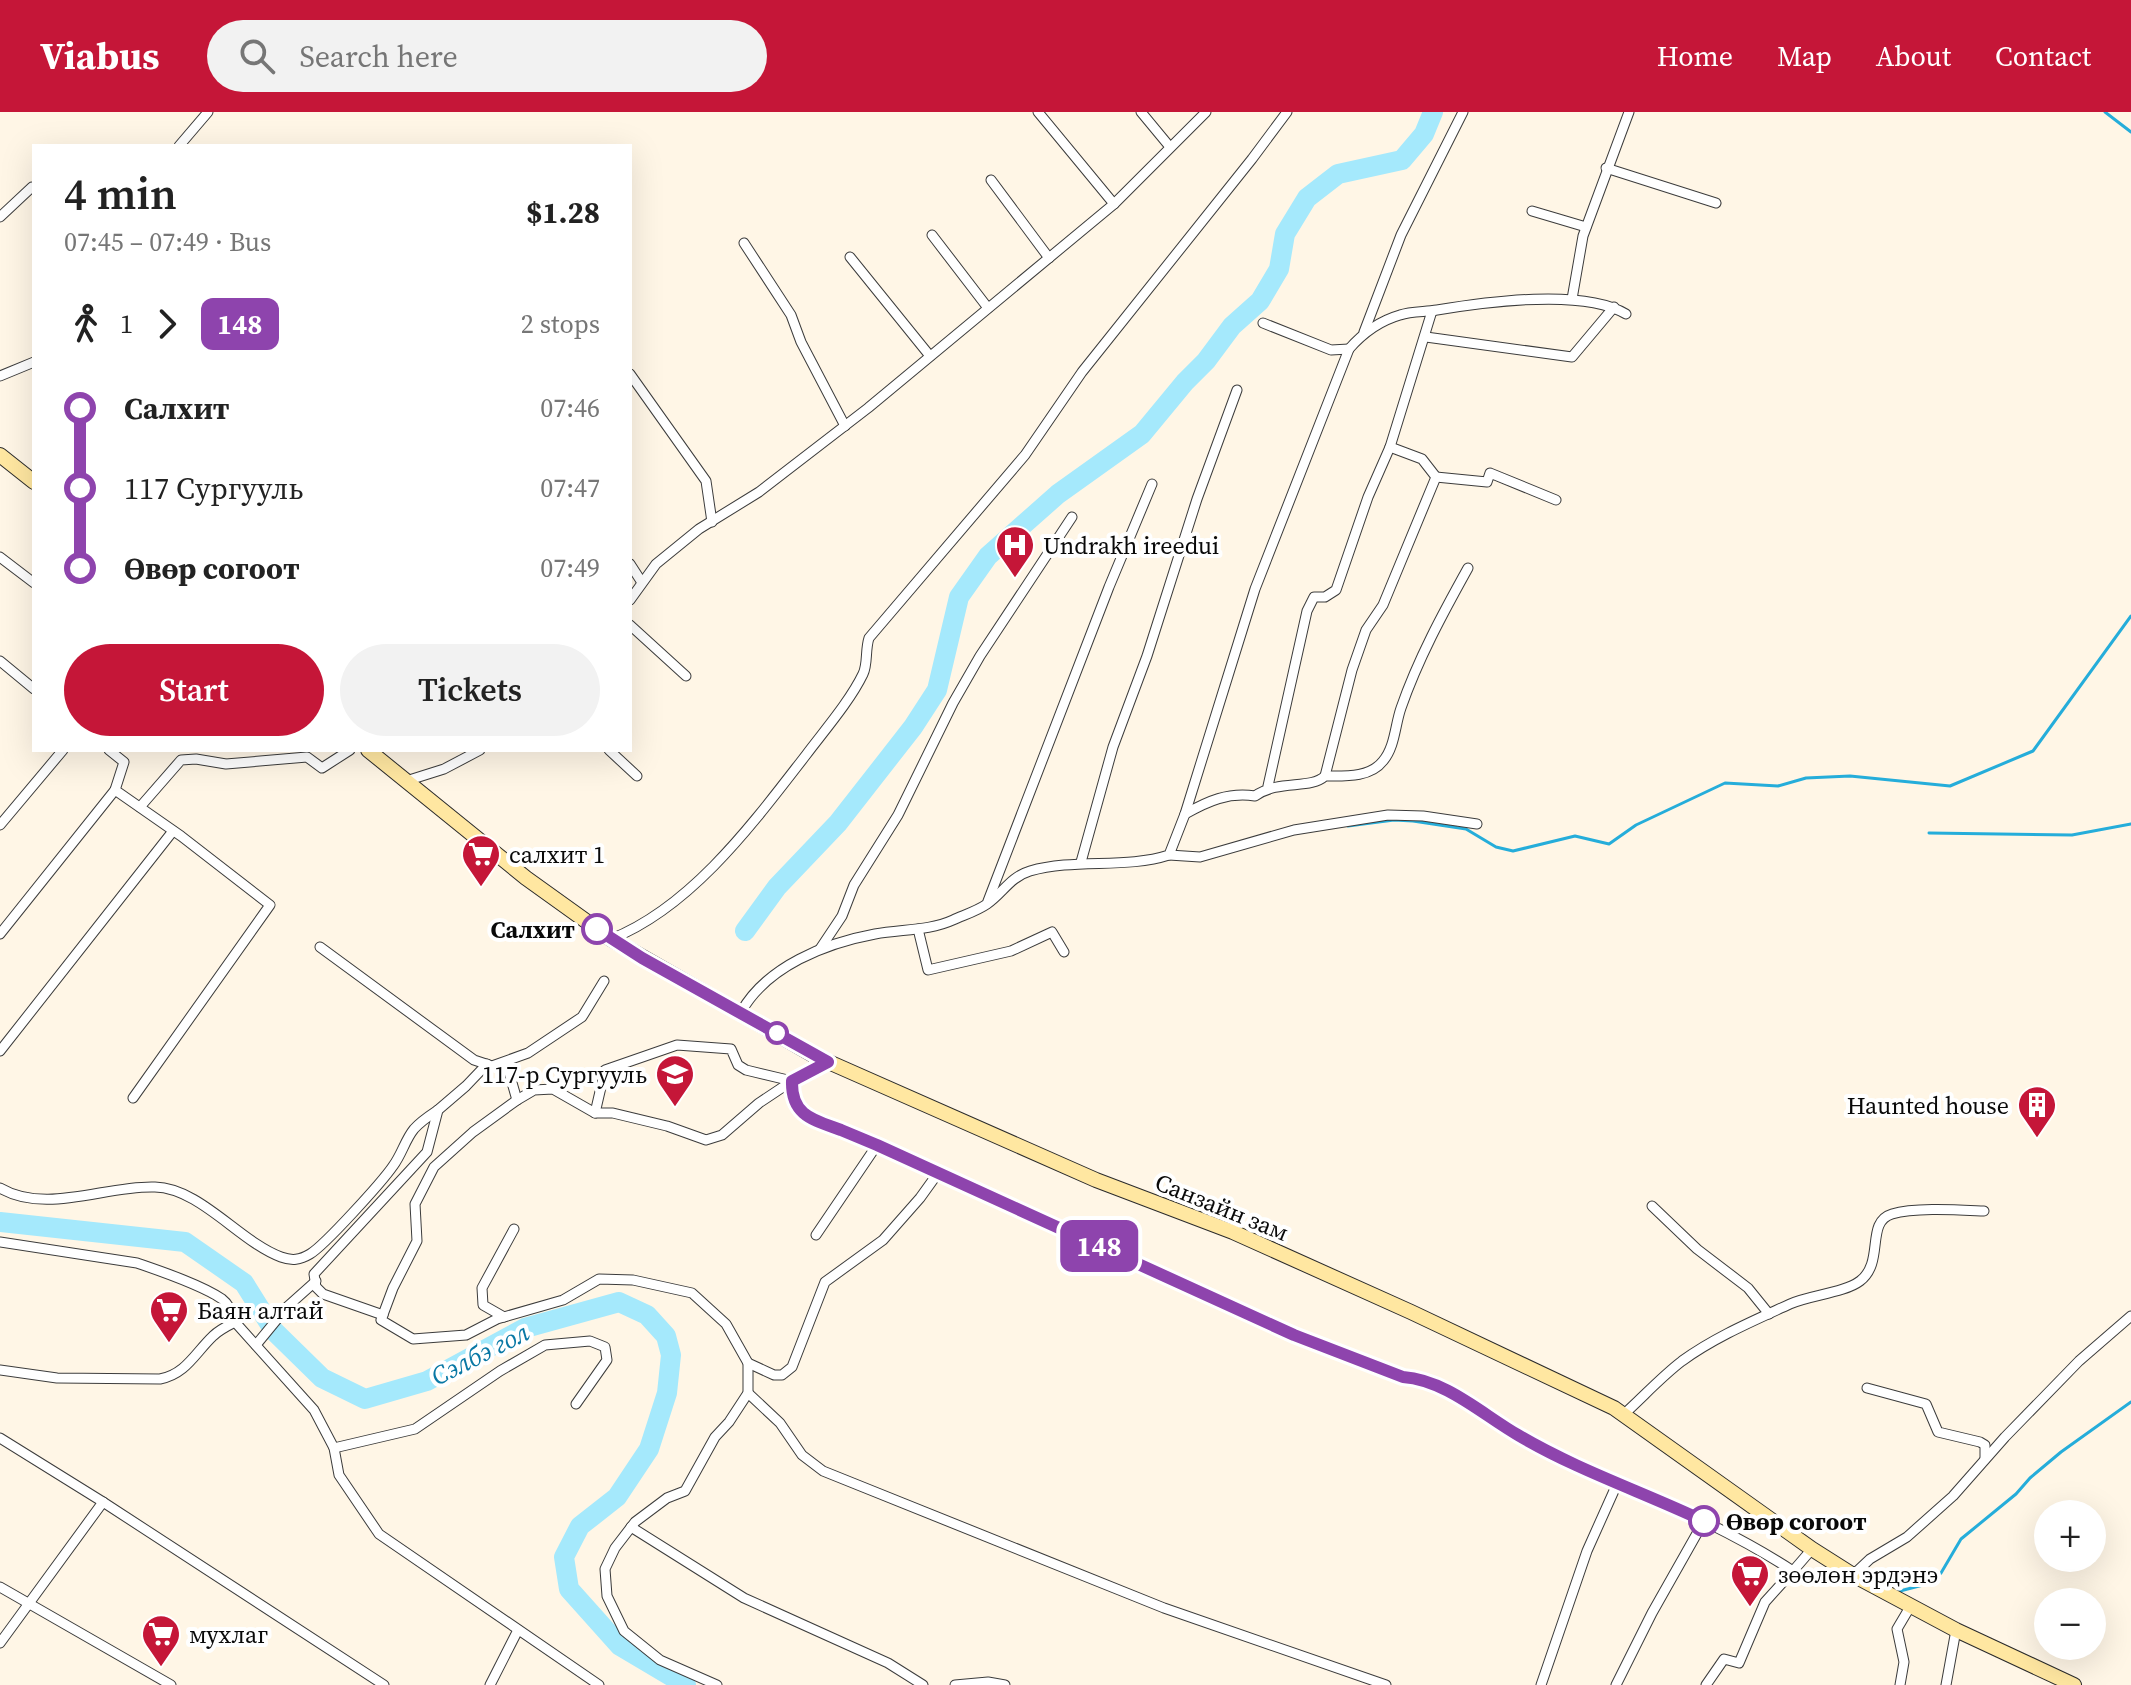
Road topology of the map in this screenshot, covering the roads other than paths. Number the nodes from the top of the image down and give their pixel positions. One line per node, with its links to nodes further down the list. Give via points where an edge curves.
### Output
1 (208, 112): 8 (street)
2 (1038, 112): 14 (street)
3 (1141, 112): 9 (street)
4 (1206, 112): 9 (street)
5 (1287, 112): 76 (street, via 1082,372 1025,455 869,638 863,673 767,807 719,862 652,918)
6 (1463, 112): 28 (street, via 1401,235)
7 (1629, 112): 10 (street)
8 (181, 144)
9 (1170, 147): 14 (street)
10 (1606, 168): 13 (street); 17 (street)
11 (991, 180): 21 (street)
12 (32, 187): 16 (street)
13 (1716, 203)
14 (1114, 204): 21 (street)
15 (1532, 211): 17 (street)
16 (0, 217)
17 (1586, 227): 22 (street)
18 (932, 235): 24 (street)
19 (744, 243): 36 (street, via 791,315)
20 (850, 257): 31 (street)
21 (1049, 258): 24 (street)
22 (1572, 299): 23 (street); 25 (street)
23 (1614, 307): 26 (street); 29 (street, via 1572,357)
24 (988, 308): 31 (street)
25 (1432, 311): 28 (street, via 1401,314); 29 (street)
26 (1626, 314)
27 (1263, 323): 30 (street, via 1331,350)
28 (1364, 332): 30 (street)
29 (1426, 337): 37 (street)
30 (1349, 349): 67 (street, via 1255,589)
31 (930, 356): 36 (street)
32 (32, 363): 33 (street)
33 (0, 376)
34 (632, 377): 44 (street, via 706,481)
35 (1237, 390): 72 (street, via 1113,747)
36 (845, 426): 44 (street)
37 (1390, 447): 39 (street, via 1422,459); 64 (street, via 1336,590 1310,603)
38 (0, 455): 40 (main road)
39 (1436, 477): 42 (street, via 1487,482 1490,473); 62 (street, via 1383,605 1366,630)
40 (32, 480)
41 (1152, 484): 73 (street)
42 (1556, 500)
43 (1072, 517): 78 (street, via 980,656 898,815)
44 (712, 522): 49 (street, via 667,554)
45 (0, 557): 48 (street)
46 (632, 567): 49 (street)
47 (1468, 568): 62 (street, via 1432,632 1383,761 1353,776)
48 (32, 581)
49 (641, 581): 50 (street)
50 (632, 597)
51 (632, 627): 53 (street)
52 (1, 664): 54 (street)
53 (686, 676)
54 (32, 687)
55 (61, 752): 69 (street)
56 (112, 752): 65 (street, via 124,762)
57 (347, 752): 66 (street, via 322,768 307,757 226,764 181,760)
58 (370, 752): 63 (main road, Санзайн зам)
59 (476, 752): 63 (street)
60 (611, 752): 61 (street)
61 (637, 776)
62 (1325, 776): 64 (street, via 1318,782)
63 (406, 781): 76 (main road, Санзайн зам)
64 (1268, 786): 67 (street, via 1255,796 1214,798)
65 (115, 790): 66 (street); 75 (street)
66 (140, 807): 70 (street)
67 (1185, 814): 71 (street)
68 (1477, 824): 71 (street, via 1388,815 1294,830 1200,857)
69 (0, 825)
70 (173, 831): 82 (street); 87 (street, via 270,905)
71 (1169, 855): 72 (street)
72 (1081, 862): 73 (street, via 1013,877)
73 (987, 904): 74 (street)
74 (918, 929): 78 (street); 79 (street, via 928,970 1011,951 1052,932)
75 (0, 934)
76 (611, 939): 81 (main road, Санзайн зам)
77 (320, 947): 85 (street, via 474,1060)
78 (820, 949): 81 (street, via 771,977)
79 (1064, 952)
80 (604, 981): 83 (street, via 582,1017)
81 (741, 1012): 84 (main road, Санзайн зам)
82 (0, 1051)
83 (506, 1062): 85 (street); 88 (street)
84 (828, 1062): 86 (street); 111 (main road, Санзайн зам, via 1096,1180 1247,1238)
85 (487, 1064): 89 (street)
86 (792, 1081): 90 (street, via 722,1135 706,1140 613,1113); 90 (street, via 746,1070 731,1049 677,1045 605,1070); 91 (street, via 797,1105 811,1120)
87 (133, 1098)
88 (517, 1100): 90 (street, via 534,1090 553,1089); 101 (street, via 434,1167 415,1204 417,1241)
89 (438, 1110): 93 (street, via 415,1128 391,1169 315,1251 293,1260 260,1247 165,1188 42,1199); 99 (street, via 427,1152 317,1268)
90 (595, 1113)
91 (877, 1145): 92 (street); 97 (street)
92 (938, 1173): 106 (street, via 883,1240 825,1282 792,1367 774,1375); 115 (street, via 1294,1335 1403,1377 1419,1378)
93 (0, 1188)
94 (1652, 1206): 100 (street, via 1748,1288)
95 (1984, 1211): 100 (street, via 1893,1214 1878,1227 1872,1270 1858,1283)
96 (514, 1229): 103 (street, via 482,1288 483,1305)
97 (816, 1235)
98 (0, 1242): 104 (street, via 159,1270 222,1299)
99 (316, 1281): 101 (street, via 323,1294); 105 (street)
100 (1769, 1314): 111 (street, via 1681,1362)
101 (383, 1315): 103 (street, via 381,1320 413,1339 466,1335)
102 (2131, 1316): 114 (street, via 2079,1361)
103 (504, 1317): 106 (street, via 563,1300 599,1279 633,1280 692,1293 726,1324)
104 (235, 1322): 105 (street); 107 (street, via 212,1337 173,1377 57,1378)
105 (256, 1345): 113 (street, via 314,1410)
106 (748, 1363): 109 (street)
107 (0, 1370)
108 (1867, 1388): 114 (street, via 1926,1404 1938,1432 1980,1442)
109 (748, 1393): 118 (street, via 685,1491 667,1498); 136 (street, via 780,1423 802,1455 823,1471 1164,1608)
110 (576, 1404): 113 (street, via 607,1360 605,1347 590,1341 545,1345 415,1429)
111 (1623, 1415): 119 (main road, Санзайн зам)
112 (0, 1438): 116 (street)
113 (334, 1448): 125 (street, via 339,1475 379,1534)
114 (1985, 1459): 121 (street, via 1907,1537)
115 (1617, 1484): 117 (street); 137 (street, via 1587,1551)
116 (103, 1502): 123 (street); 129 (street)
117 (1704, 1521): 120 (street); 138 (street)
118 (631, 1527): 132 (street, via 605,1569 607,1596 624,1631 660,1660); 133 (street, via 744,1598 888,1663)
119 (1812, 1549): 120 (street); 121 (main road, Санзайн зам)
120 (1793, 1571): 139 (street, via 1765,1602 1739,1663 1724,1659)
121 (1853, 1575): 124 (main road, Санзайн зам)
122 (0, 1587): 123 (street)
123 (30, 1602): 127 (street); 128 (street)
124 (1910, 1607): 126 (main road, Санзайн зам); 140 (street, via 1897,1629 1904,1662)
125 (518, 1630): 130 (street); 131 (street)
126 (1956, 1630): 141 (street); 142 (main road, Санзайн зам)
127 (0, 1643)
128 (171, 1685)
129 (384, 1685)
130 (490, 1685)
131 (599, 1685)
132 (717, 1685)
133 (923, 1685)
134 (955, 1685): 135 (street)
135 (1005, 1685)
136 (1386, 1685)
137 (1541, 1685)
138 (1616, 1685)
139 (1706, 1685)
140 (1900, 1685)
141 (1946, 1685)
142 (2074, 1685)

